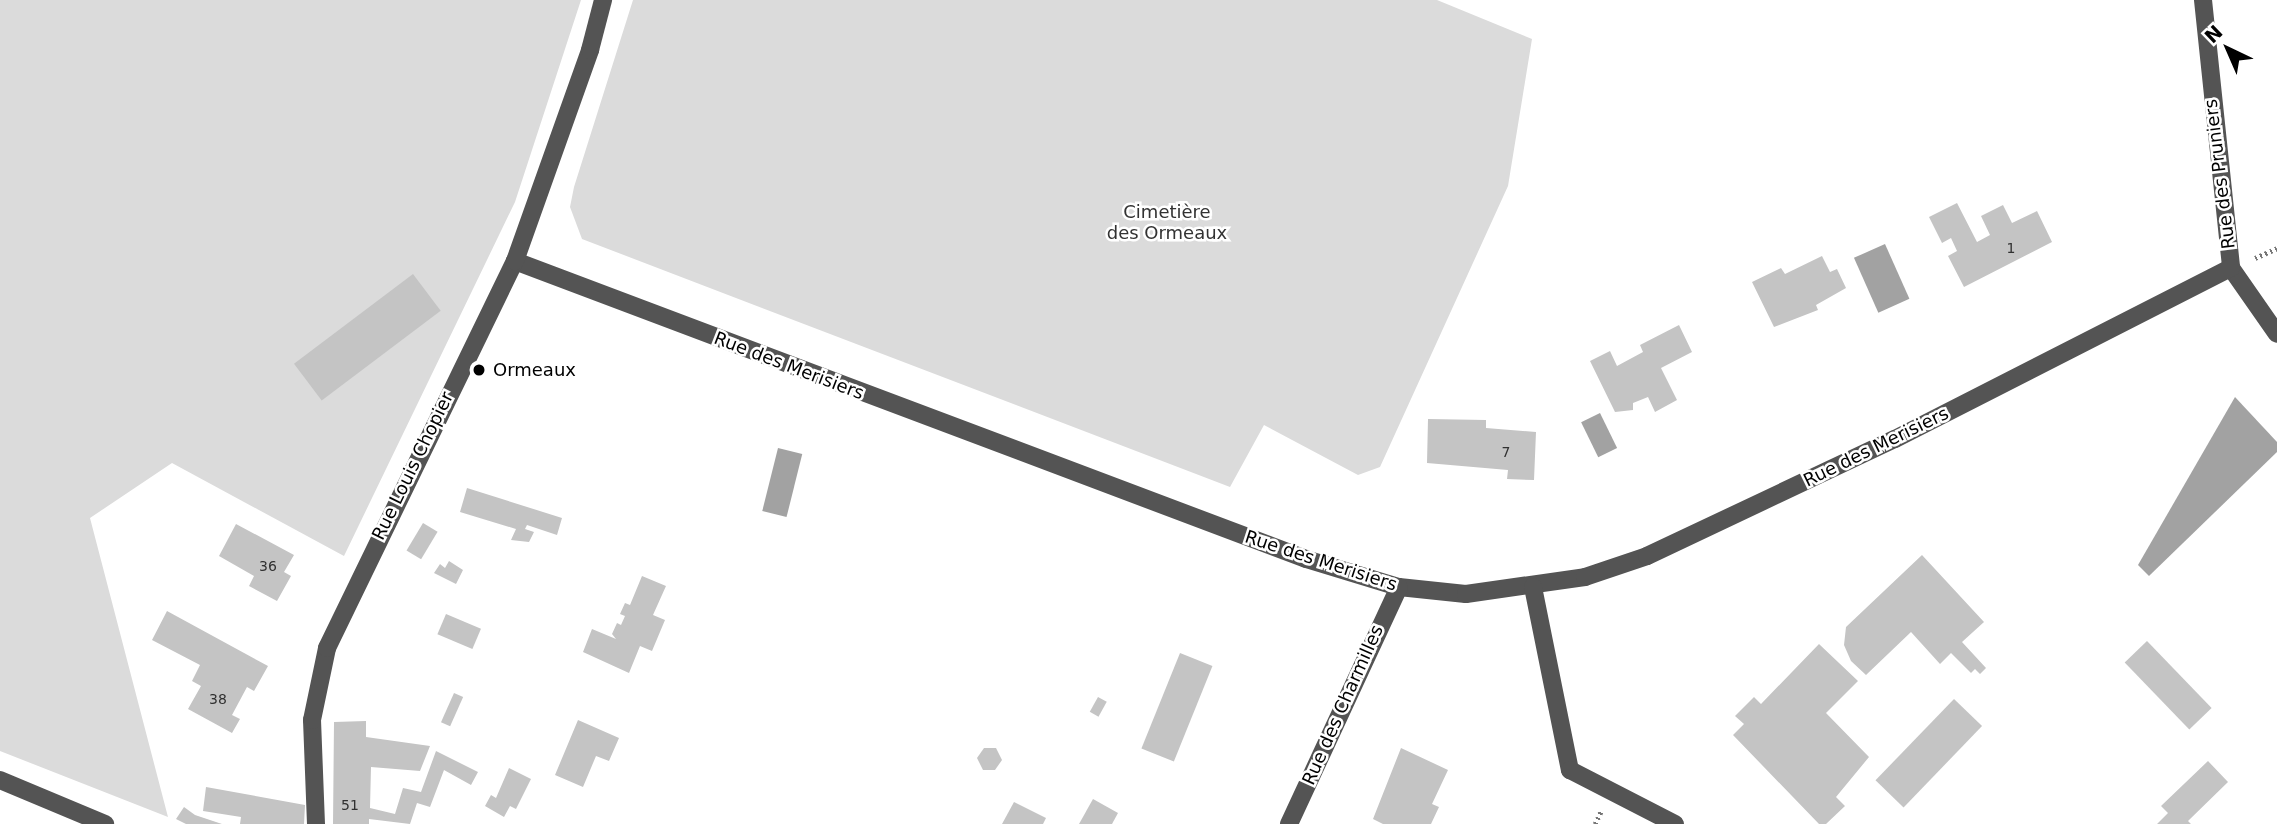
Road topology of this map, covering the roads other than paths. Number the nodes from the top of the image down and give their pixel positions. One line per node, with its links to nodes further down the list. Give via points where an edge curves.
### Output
1 (603, 0): 3 (street, Rue Louis Chopier)
2 (2203, 0): 4 (street, Rue des Pruniers)
3 (516, 261): 6 (street, Rue des Merisiers, via 1157,505); 10 (street, Rue Louis Chopier, via 327,648 312,720)
4 (2231, 268): 5 (street, Rue des Pruniers); 7 (street, Rue des Merisiers, via 1908,433 1647,556 1585,577)
5 (2277, 334)
6 (1399, 587): 7 (street, Rue des Merisiers, via 1466,594); 11 (street, Rue des Charmilles)
7 (1533, 587): 12 (street, via 1570,770)
8 (0, 780): 9 (street)
9 (104, 824)
10 (316, 824)
11 (1289, 824)
12 (1675, 824)

